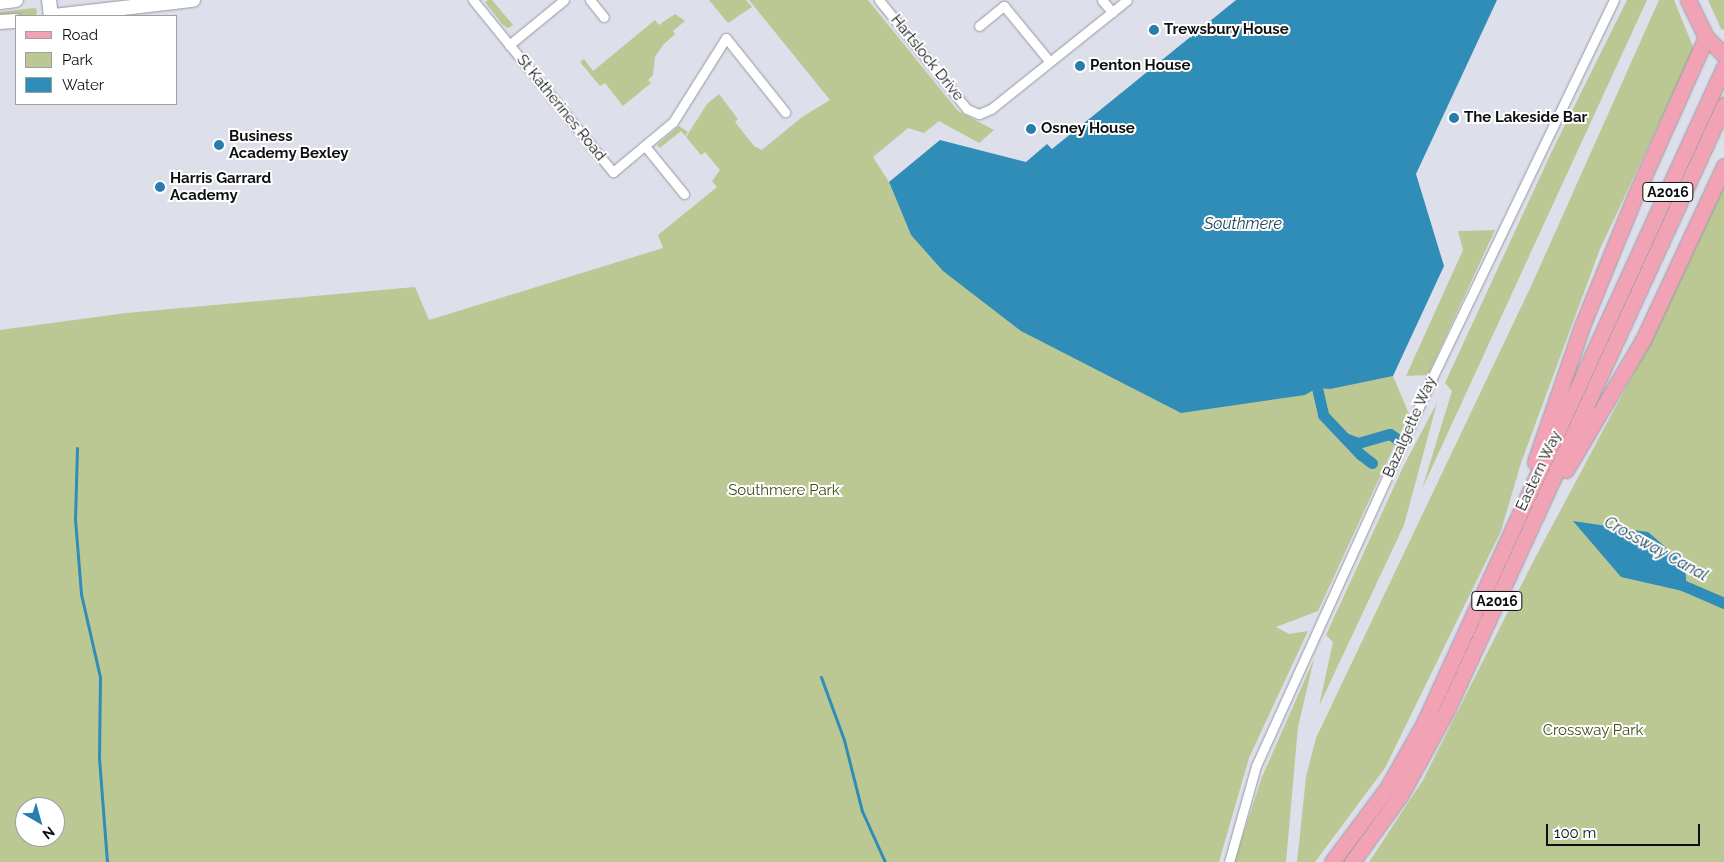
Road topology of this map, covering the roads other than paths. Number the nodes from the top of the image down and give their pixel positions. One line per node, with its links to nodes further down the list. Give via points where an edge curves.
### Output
1 (16, 0): 12 (street)
2 (49, 0): 14 (street)
3 (193, 0): 15 (street)
4 (473, 0): 21 (street, St Katherines Road)
5 (564, 0): 21 (street)
6 (590, 0): 16 (street)
7 (879, 0): 23 (street, Hartslock Drive, via 967,109 979,114 991,109)
8 (1102, 0): 13 (street)
9 (1127, 0): 13 (street, Hartslock Drive)
10 (1614, 0): 32 (street, Bazalgette Way, via 1431,380 1256,766)
11 (1688, 0): 20 (main road)
12 (0, 2)
13 (1112, 12): 23 (street, Hartslock Drive)
14 (52, 15)
15 (61, 15)
16 (604, 17)
17 (15, 21): 18 (street)
18 (0, 22)
19 (979, 26): 23 (street, via 1004,6)
20 (1706, 37): 22 (main road); 30 (main road, via 1635,196 1582,326)
21 (510, 45): 27 (street, St Katherines Road, via 613,172)
22 (1724, 55)
23 (1050, 62)
24 (1724, 67): 30 (main road, Eastern Way / A2016)
25 (1724, 105): 31 (main road, Eastern Way / A2016)
26 (785, 112): 27 (street, St Katherines Road, via 726,38 674,122)
27 (645, 146): 29 (street)
28 (1724, 166): 31 (main road, via 1643,340)
29 (684, 194)
30 (1515, 524): 33 (main road, Eastern Way / A2016, via 1424,723 1358,829)
31 (1530, 529): 34 (main road, Eastern Way / A2016, via 1424,755 1400,796)
32 (1229, 862)
33 (1332, 862)
34 (1352, 862)

